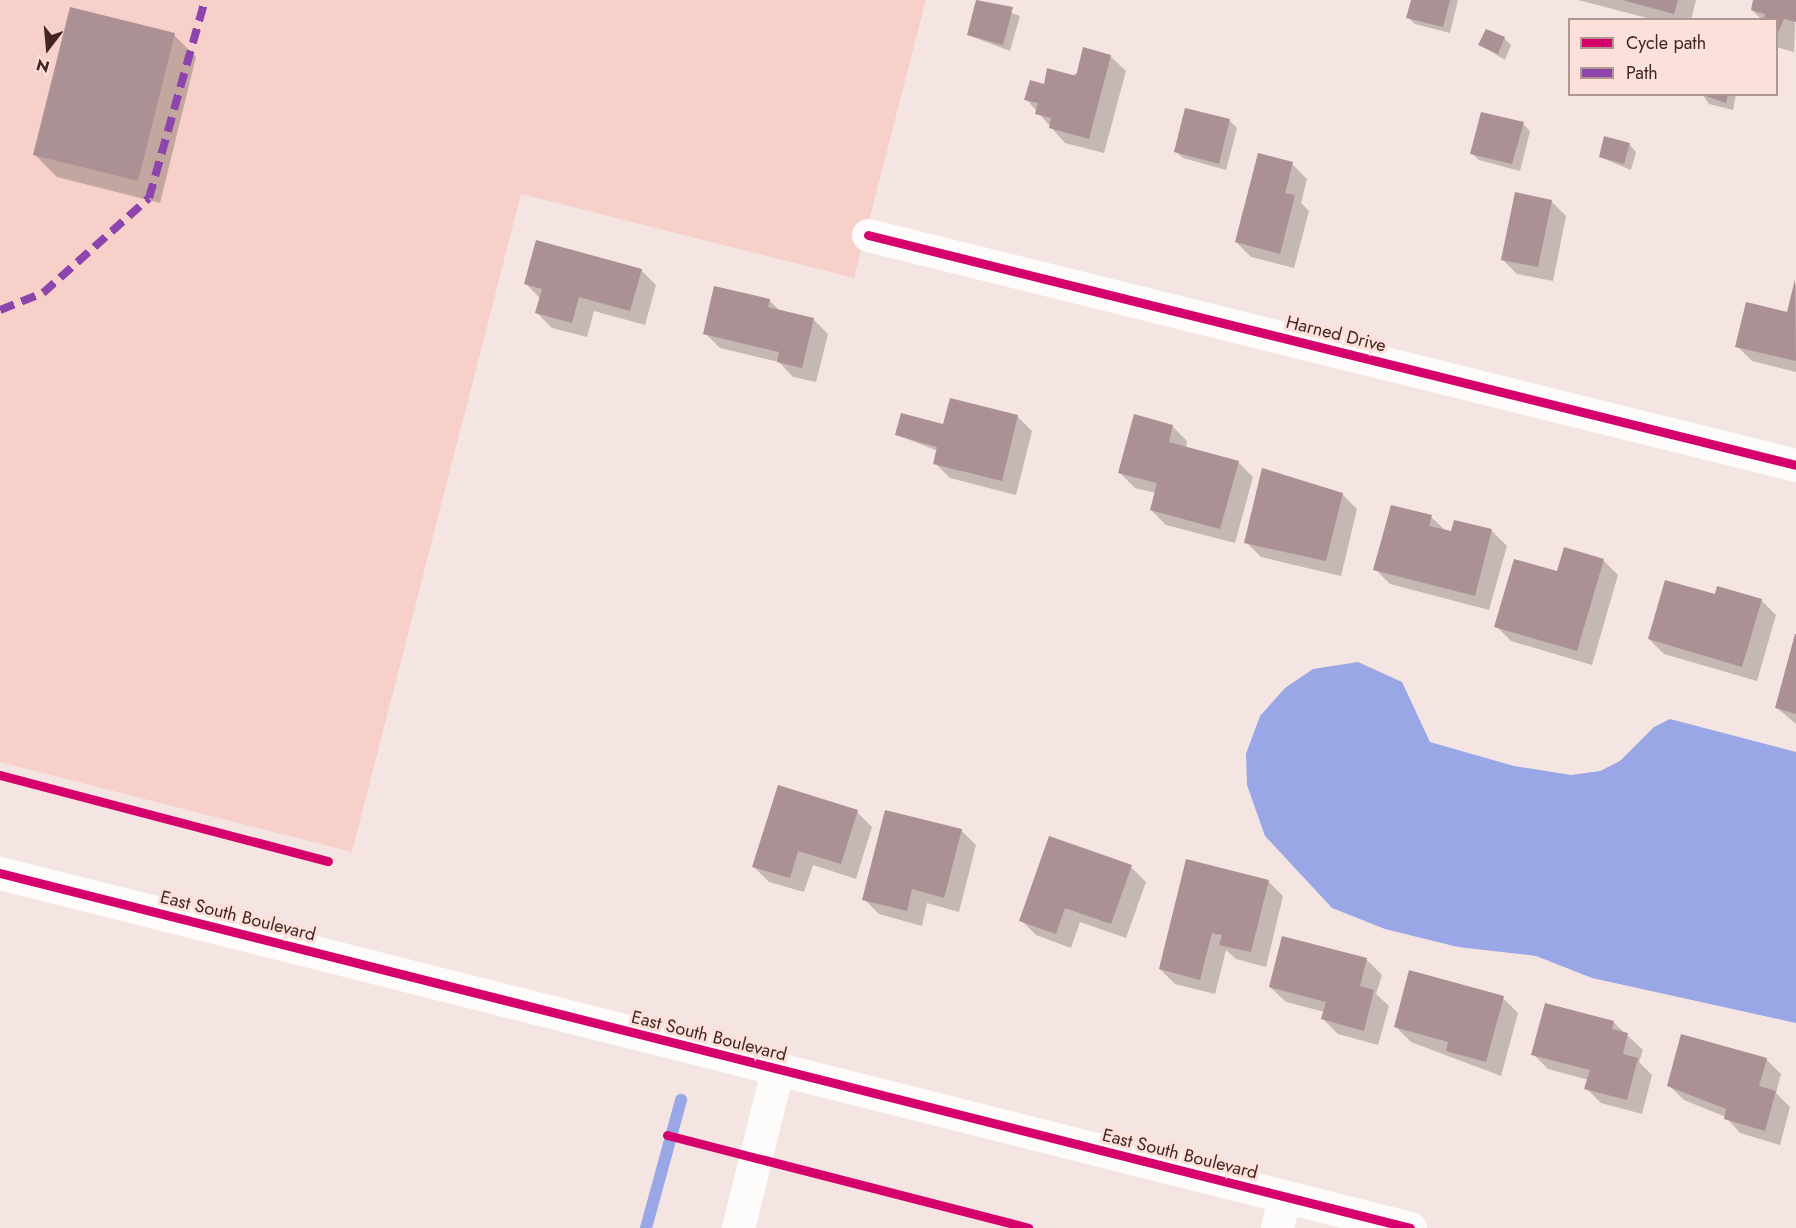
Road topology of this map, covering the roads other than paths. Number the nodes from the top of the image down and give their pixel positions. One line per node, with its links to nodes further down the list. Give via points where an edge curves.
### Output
1 (868, 235): 2 (street, Harned Drive)
2 (1796, 465)
3 (0, 873): 4 (street, East South Boulevard)
4 (777, 1070): 5 (street, East South Boulevard); 6 (street)
5 (1280, 1213): 7 (street, East South Boulevard)
6 (738, 1228)
7 (1410, 1228)

